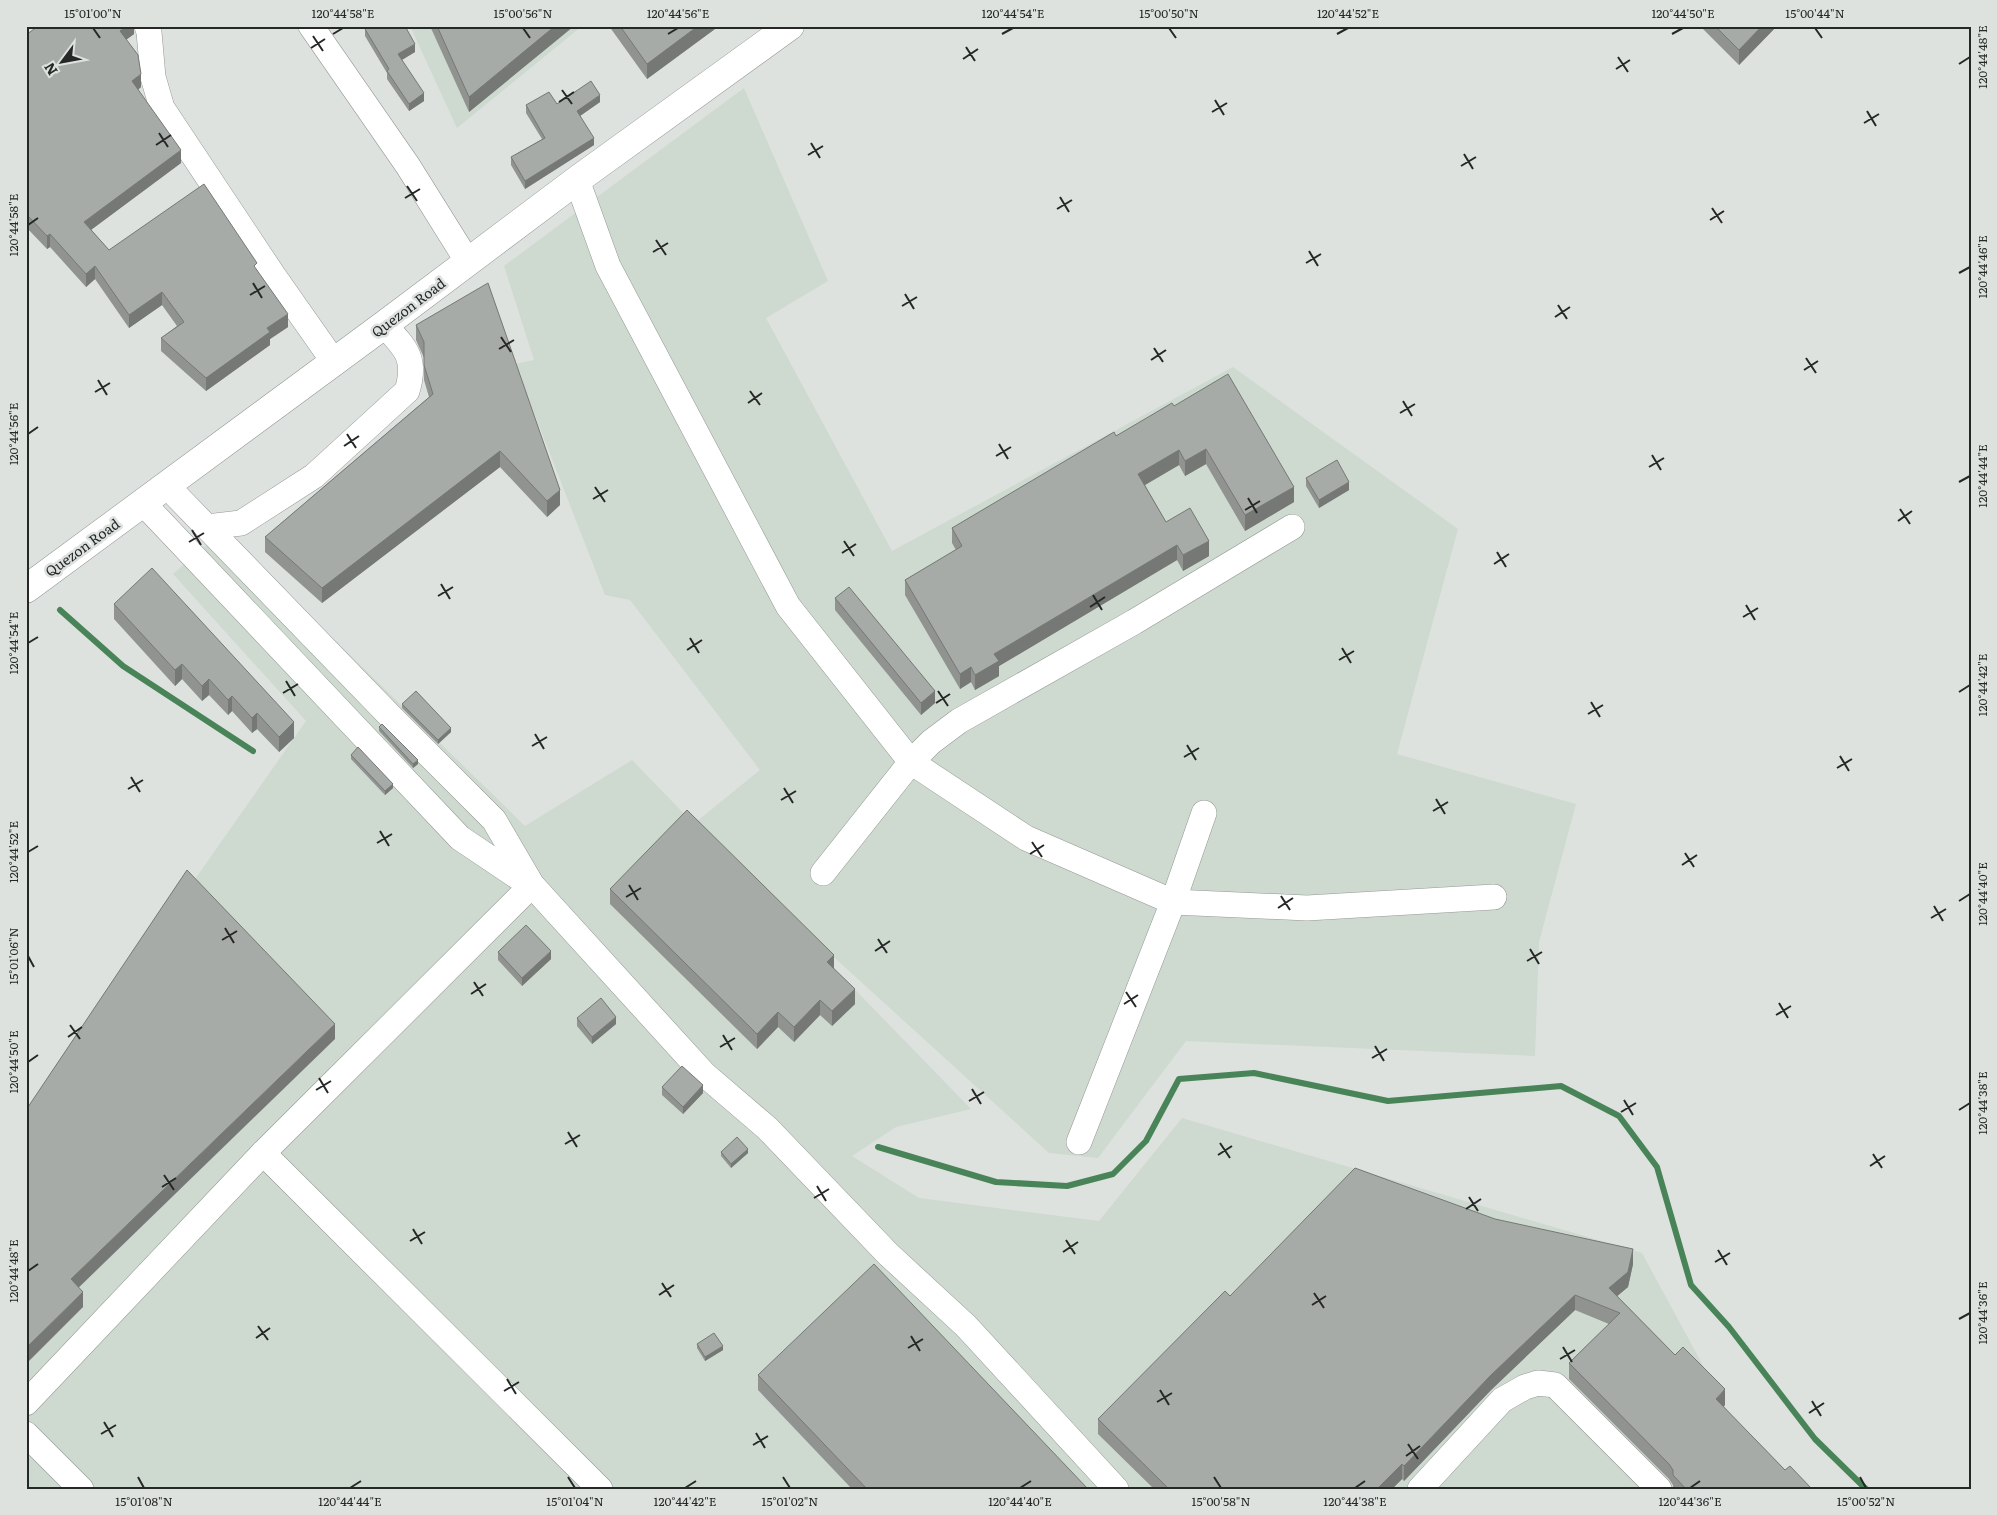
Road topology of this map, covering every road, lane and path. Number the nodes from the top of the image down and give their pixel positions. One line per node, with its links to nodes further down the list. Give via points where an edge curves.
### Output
1 (147, 26): 7 (lane, via 153,77 162,108)
2 (311, 26): 5 (lane, via 408,166)
3 (787, 27): 4 (main road, Quezon Road)
4 (577, 180): 5 (main road, Quezon Road); 13 (lane, via 608,266 788,606)
5 (468, 262): 6 (main road, Quezon Road)
6 (384, 326): 7 (main road, Quezon Road); 10 (lane, via 406,348 412,375 407,391 314,476 241,523)
7 (334, 362): 8 (main road, Quezon Road)
8 (166, 485): 9 (main road, Quezon Road); 10 (lane)
9 (142, 503): 12 (main road, Quezon Road); 16 (lane, via 460,838)
10 (207, 527): 16 (lane, via 494,820)
11 (1292, 527): 13 (lane, via 1134,622 959,721)
12 (26, 588)
13 (911, 762): 15 (lane); 18 (lane, via 1026,838)
14 (1204, 813): 18 (lane)
15 (823, 873)
16 (532, 885): 20 (lane); 25 (lane, via 704,1074 767,1128 888,1254 966,1326)
17 (1494, 897): 18 (lane, via 1307,908)
18 (1173, 902): 19 (lane)
19 (1079, 1142)
20 (263, 1153): 21 (lane); 24 (lane)
21 (26, 1403)
22 (26, 1434): 23 (lane)
23 (81, 1489)
24 (600, 1489)
25 (1116, 1489)
26 (1420, 1489): 27 (lane, via 1502,1400 1538,1383 1555,1385)
27 (1659, 1489)

